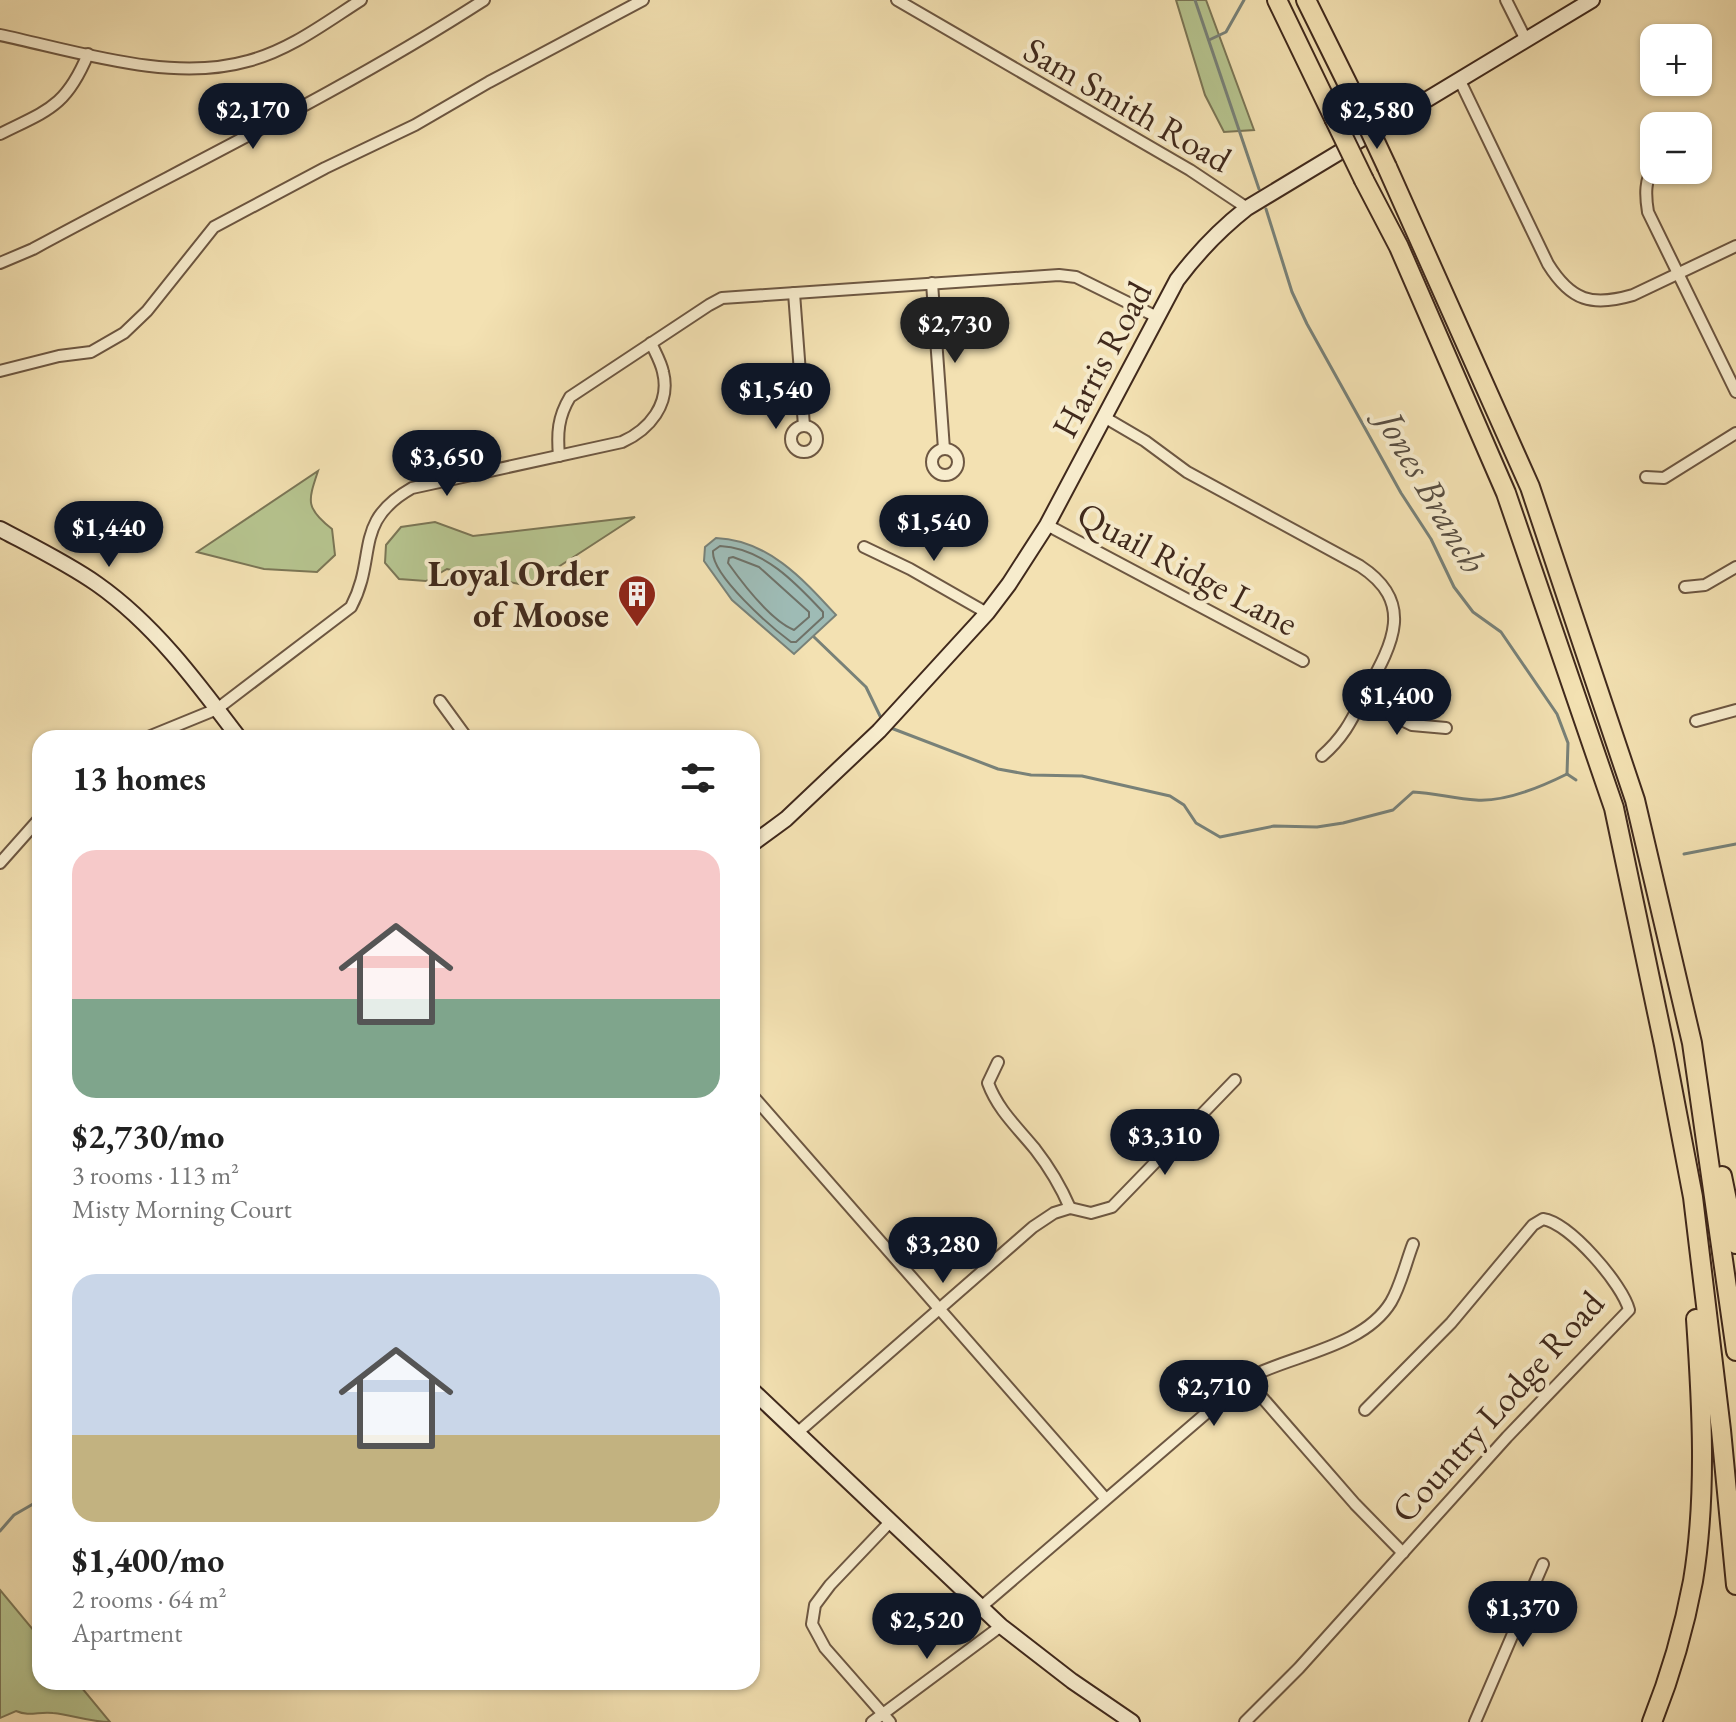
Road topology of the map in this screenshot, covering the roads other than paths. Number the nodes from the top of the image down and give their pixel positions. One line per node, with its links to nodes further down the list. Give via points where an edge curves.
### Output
1 (361, 0): 11 (street, via 307,36 247,62 168,68)
2 (484, 0): 17 (street, via 317,100 33,249)
3 (643, 0): 23 (street, via 214,227 124,333 91,352)
4 (897, 0): 15 (street, Sam Smith Road)
5 (1277, 0): 55 (highway, bridge, via 1399,247 1506,493 1614,808)
6 (1306, 0): 51 (highway, bridge, via 1530,487 1635,800)
7 (1506, 0): 10 (street)
8 (1592, 0): 10 (street, Harris Road)
9 (0, 35): 11 (street)
10 (1526, 40): 12 (street, Harris Road)
11 (88, 54): 13 (street, via 62,100)
12 (1460, 81): 15 (street, Harris Road); 18 (street, via 1548,264 1570,291 1584,299 1616,300)
13 (0, 134)
14 (1646, 184): 18 (street, via 1648,212)
15 (1247, 208): 21 (street, Harris Road, via 1198,251)
16 (1736, 246): 18 (street)
17 (1, 260)
18 (1677, 274): 24 (street)
19 (932, 283): 20 (street); 21 (street, via 1076,277); 28 (street)
20 (794, 293): 22 (street, via 722,298); 26 (street)
21 (1157, 317): 25 (street, Harris Road)
22 (651, 343): 29 (street, via 570,397 557,430); 29 (street, via 665,385 653,421 622,442)
23 (0, 371)
24 (1736, 392)
25 (1104, 417): 31 (street, Harris Road); 38 (street, via 1187,472 1375,576 1388,592 1395,629)
26 (804, 426)
27 (1736, 433): 30 (street, via 1664,478)
28 (944, 449)
29 (559, 456): 40 (street, via 412,488 392,499 370,533 361,588 351,607)
30 (1646, 477)
31 (1047, 525): 36 (street, Harris Road); 37 (street, Quail Ridge Lane)
32 (0, 529): 40 (street, via 95,583 133,612)
33 (864, 547): 36 (street)
34 (1736, 567): 35 (street, via 1705,585)
35 (1685, 587)
36 (987, 613): 49 (street, Harris Road, via 858,753)
37 (1303, 661)
38 (1362, 700): 43 (street, via 1412,725); 47 (street, via 1340,740)
39 (440, 701): 46 (street)
40 (217, 709): 44 (street); 45 (street)
41 (1736, 710): 42 (street)
42 (1696, 721)
43 (1446, 728)
44 (166, 730)
45 (233, 730)
46 (461, 730)
47 (1322, 756)
48 (32, 827): 50 (street)
49 (760, 838)
50 (0, 863)
51 (1692, 1043): 58 (highway); 60 (highway)
52 (998, 1062): 56 (street, via 988,1083 994,1101 1043,1160)
53 (1235, 1080): 56 (street, via 1112,1207 1091,1213)
54 (760, 1104): 59 (street)
55 (1693, 1197): 69 (highway); 77 (highway, via 1702,1481 1693,1581 1669,1678)
56 (1070, 1208): 59 (street, via 1033,1227)
57 (1413, 1244): 61 (street, via 1391,1302 1374,1322 1340,1342)
58 (1736, 1244)
59 (941, 1308): 64 (street); 65 (street)
60 (1736, 1351)
61 (1246, 1379): 65 (street); 67 (street)
62 (760, 1398): 64 (street)
63 (1365, 1410): 67 (street, Country Lodge Road, via 1543,1219 1570,1233 1626,1299 1629,1310)
64 (796, 1434): 66 (street)
65 (1105, 1498): 70 (street)
66 (890, 1522): 70 (street); 72 (street, via 830,1585 815,1605 812,1624 825,1648)
67 (1403, 1553): 75 (street, Country Lodge Road)
68 (1543, 1564): 76 (street)
69 (1736, 1585)
70 (981, 1607): 71 (street)
71 (1001, 1626): 72 (street); 74 (street)
72 (887, 1718): 73 (street)
73 (872, 1722)
74 (1132, 1722)
75 (1245, 1722)
76 (1475, 1722)
77 (1652, 1722)

